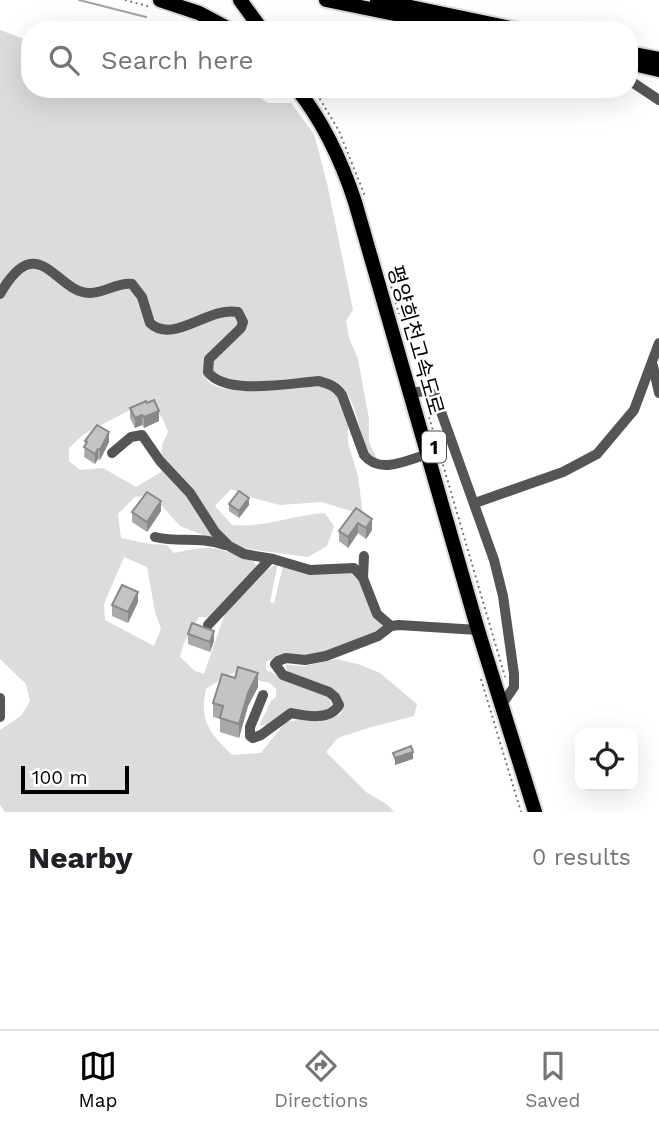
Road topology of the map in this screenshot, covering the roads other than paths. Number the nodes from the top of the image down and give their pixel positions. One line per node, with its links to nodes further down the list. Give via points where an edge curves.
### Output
1 (160, 0): 5 (highway)
2 (240, 0): 6 (highway)
3 (326, 0): 7 (highway)
4 (377, 0): 8 (highway)
5 (214, 21)
6 (255, 21)
7 (429, 21)
8 (477, 21)
9 (638, 55): 10 (highway)
10 (659, 59)
11 (638, 65): 12 (highway)
12 (659, 70)
13 (638, 86): 16 (street)
14 (308, 98): 23 (highway, 평양희천고속도로 / 1, via 355,202)
15 (309, 98): 20 (highway, 평양희천고속도로 / 1, via 324,117 351,172)
16 (659, 100)
17 (0, 294): 23 (street, via 16,272 36,265 46,266 82,292 132,284 142,297 150,323 164,331 224,311 238,312 241,328 209,359 208,372 216,381 241,386 330,384 342,395 370,462 383,466)
18 (659, 343): 19 (street)
19 (652, 362): 21 (street); 24 (street, via 634,410 597,454 563,472)
20 (417, 391): 24 (street, via 435,395); 35 (highway, 평양희천고속도로 / 1)
21 (659, 393)
22 (112, 453): 26 (street, via 131,437 142,435)
23 (428, 454): 32 (highway, 평양희천고속도로 / 1)
24 (475, 503): 35 (street, via 494,560 510,642 514,687)
25 (155, 537): 26 (street, via 208,539)
26 (229, 546): 28 (street)
27 (364, 556): 29 (street)
28 (270, 559): 29 (street, via 318,571 349,566); 30 (street)
29 (363, 578): 31 (street, via 377,614)
30 (208, 625)
31 (391, 626): 32 (street); 33 (street, via 379,636 326,656 286,658 275,664 283,675 335,696 339,705 335,712 317,716 291,713 253,738 250,727)
32 (478, 630): 37 (highway, 평양희천고속도로 / 1)
33 (263, 695)
34 (0, 698): 36 (street)
35 (505, 700): 38 (highway, 평양희천고속도로 / 1)
36 (0, 717)
37 (535, 812)
38 (541, 812)

